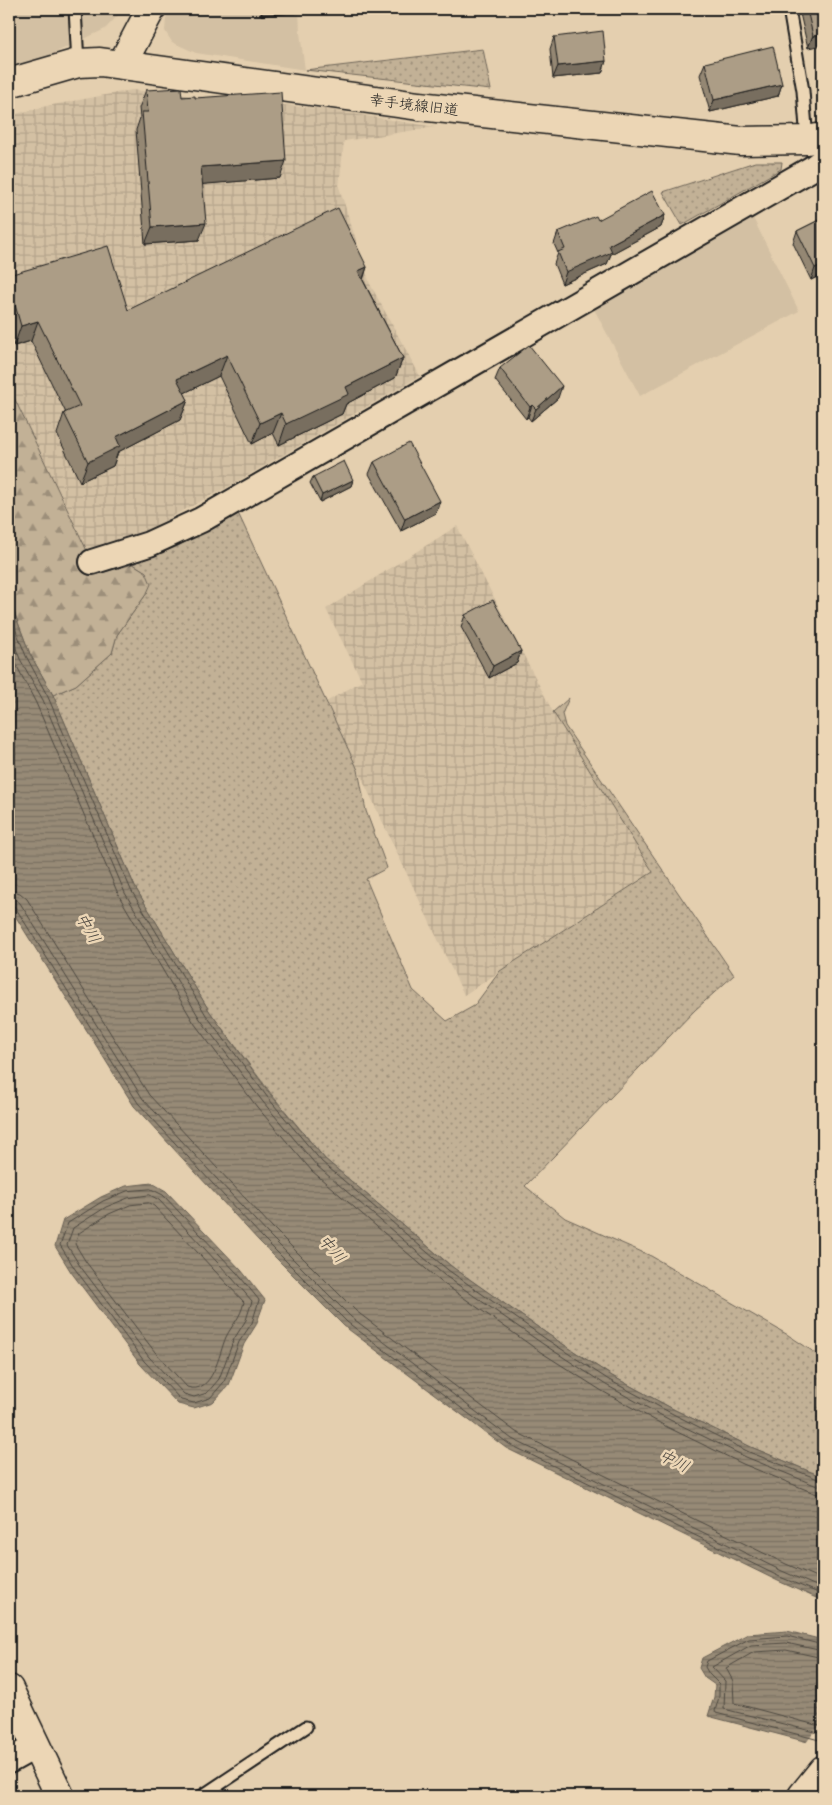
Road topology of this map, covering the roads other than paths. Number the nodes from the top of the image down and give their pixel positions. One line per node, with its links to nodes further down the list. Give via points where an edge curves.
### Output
1 (75, 9): 4 (lane)
2 (151, 9): 5 (street)
3 (789, 9): 7 (lane, via 803,91)
4 (78, 63): 5 (street, 幸手境線旧道); 6 (street, 幸手境線旧道)
5 (122, 64): 7 (street, 幸手境線旧道, via 419,106 741,141)
6 (9, 83)
7 (818, 146): 8 (street, via 811,169 201,520 149,544)
8 (92, 562)
9 (9, 1689): 11 (street)
10 (306, 1726): 15 (lane)
11 (36, 1746): 12 (street); 14 (street)
12 (9, 1761)
13 (823, 1770): 16 (street)
14 (60, 1796)
15 (202, 1796)
16 (802, 1796)

